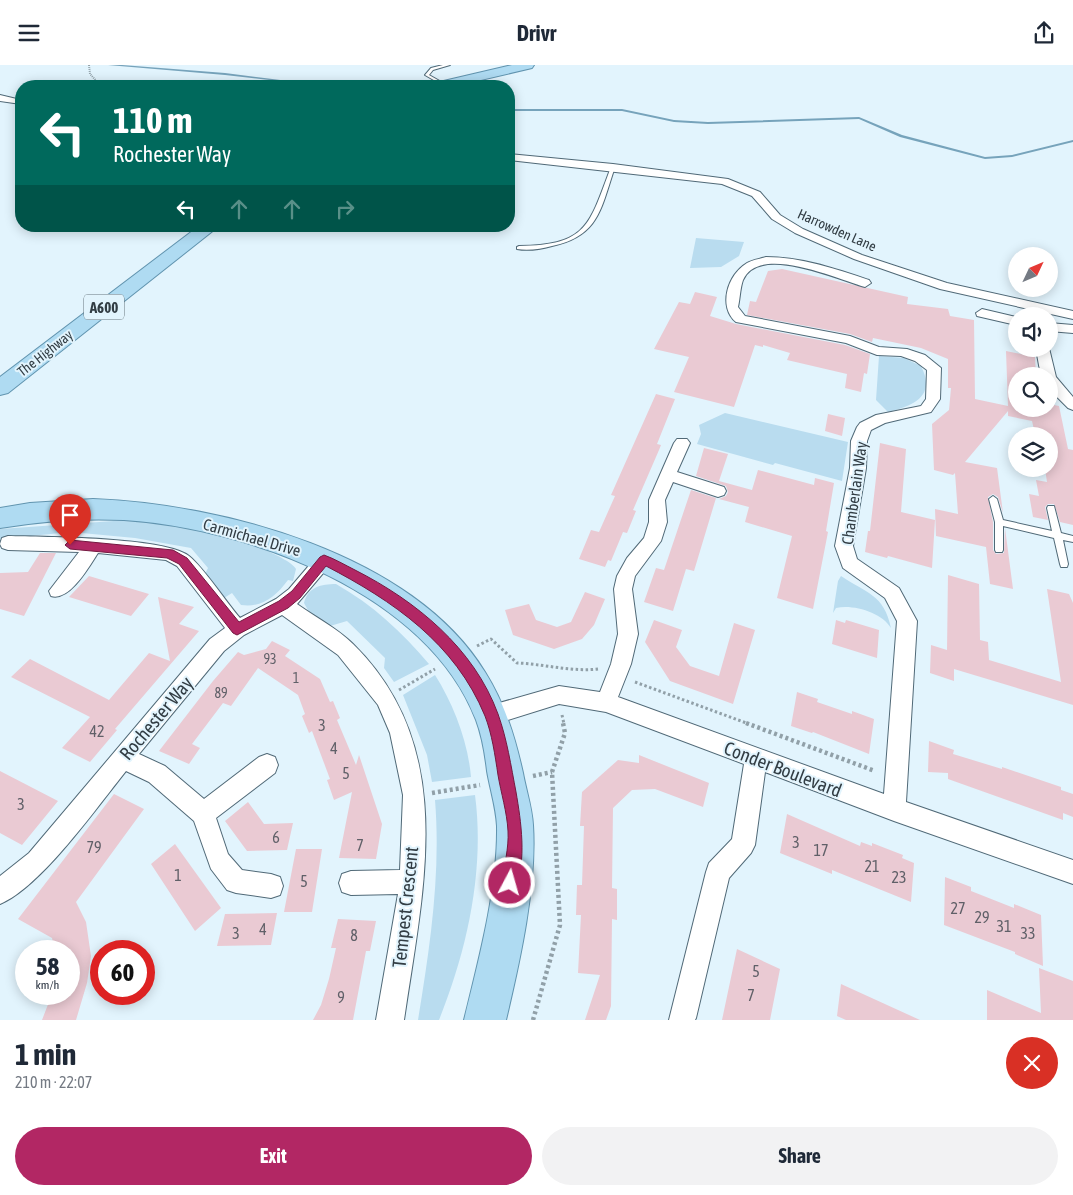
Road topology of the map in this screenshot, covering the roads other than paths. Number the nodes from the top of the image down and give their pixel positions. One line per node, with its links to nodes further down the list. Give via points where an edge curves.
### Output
1 (448, 65): 3 (lane, via 432,69 427,75)
2 (522, 66): 4 (main road)
3 (434, 80)
4 (463, 80)
5 (0, 98): 6 (street)
6 (15, 101)
7 (515, 158): 8 (street, Harrowden Lane)
8 (614, 167): 10 (lane, via 589,226 570,239 548,247); 13 (street, Harrowden Lane, via 724,181 756,194 776,217 799,231 858,257 944,286)
9 (202, 232): 18 (main road, The Highway / A600)
10 (518, 249)
11 (865, 283): 42 (street, Chamberlain Way, via 836,269 770,260 754,264 737,279 732,307 741,319 752,323 850,340 877,351 902,352 920,358 934,368 933,399 926,409 881,419 864,427 859,441 858,468 844,546 849,563 892,593 907,621)
12 (982, 313): 14 (street)
13 (1073, 315)
14 (1008, 319)
15 (1058, 328): 16 (street)
16 (1073, 329)
17 (1047, 357): 19 (street, via 1047,373)
18 (0, 388)
19 (1073, 405)
20 (682, 443): 21 (street)
21 (668, 475): 22 (street); 37 (street, via 657,500 658,522 652,541 626,576 623,589 628,634 621,664)
22 (718, 491)
23 (994, 499): 26 (lane)
24 (1051, 508): 27 (lane)
25 (8, 512): 32 (main road, Carmichael Drive, via 98,510 160,514 251,533)
26 (998, 522): 27 (lane); 31 (lane)
27 (1058, 536): 28 (lane); 33 (lane)
28 (1073, 539)
29 (8, 543): 30 (street)
30 (93, 546): 34 (street); 36 (street, via 169,553 183,561)
31 (998, 550)
32 (324, 560): 35 (street, Rochester Way); 38 (main road, Carmichael Drive, via 376,586 422,619 445,641 468,672)
33 (1064, 564)
34 (58, 591)
35 (283, 605): 36 (street, Rochester Way); 45 (street, Tempest Crescent, via 345,649 385,698 401,733 414,795)
36 (237, 629): 39 (street, Rochester Way, via 217,645)
37 (606, 702): 38 (street, Conder Boulevard, via 559,695); 40 (street, Conder Boulevard)
38 (492, 715): 51 (main road, Carmichael Drive, via 516,831 502,942)
39 (123, 758): 43 (street, via 157,774); 48 (street, Rochester Way, via 37,861)
40 (756, 758): 42 (street, Conder Boulevard); 49 (street, via 743,845 718,872)
41 (267, 765): 43 (street)
42 (894, 810): 44 (street, Conder Boulevard)
43 (203, 814): 47 (street, via 219,861 236,881)
44 (1073, 872)
45 (412, 882): 46 (street); 50 (street, Tempest Crescent)
46 (351, 883)
47 (271, 886)
48 (0, 891)
49 (682, 1019)
50 (390, 1020)
51 (485, 1020)

